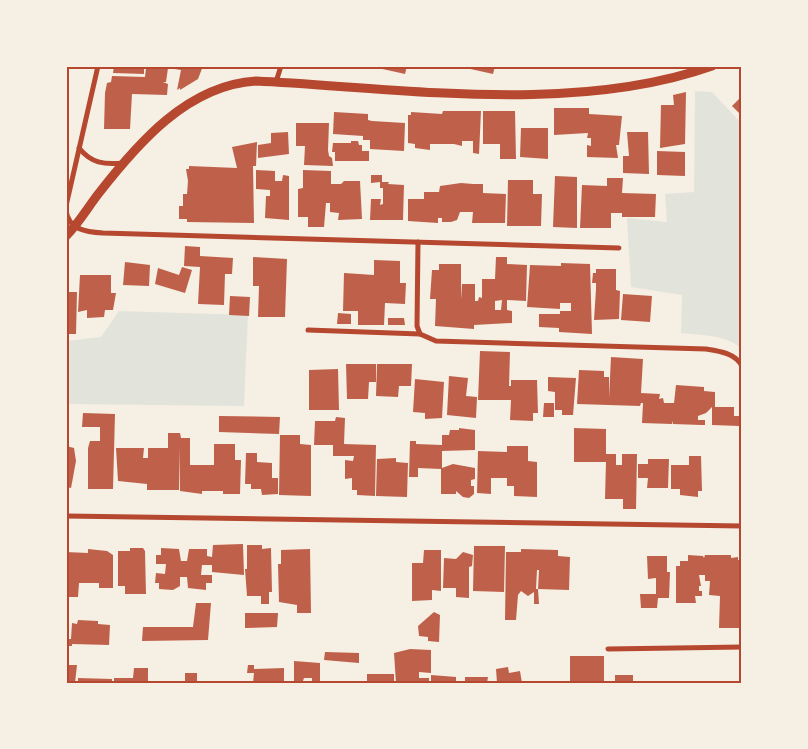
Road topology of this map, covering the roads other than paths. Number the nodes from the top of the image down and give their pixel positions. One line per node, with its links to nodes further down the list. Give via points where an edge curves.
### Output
1 (98, 66): 6 (street)
2 (280, 66): 5 (street)
3 (712, 66): 4 (street)
4 (690, 70): 5 (street, via 605,90 542,93 460,93)
5 (276, 82): 7 (street, via 242,82 206,94 162,124)
6 (79, 148): 7 (street, via 94,161); 8 (street)
7 (124, 163): 10 (street)
8 (66, 206)
9 (66, 210): 10 (street)
10 (75, 227): 11 (street); 12 (street, via 103,234)
11 (66, 236)
12 (418, 242): 13 (street); 15 (street, via 417,314)
13 (619, 248)
14 (308, 330): 15 (street)
15 (420, 334): 16 (street, via 436,342 706,349 724,352)
16 (742, 366)
17 (66, 516): 18 (street)
18 (742, 526)
19 (742, 647): 20 (street)
20 (608, 649)

